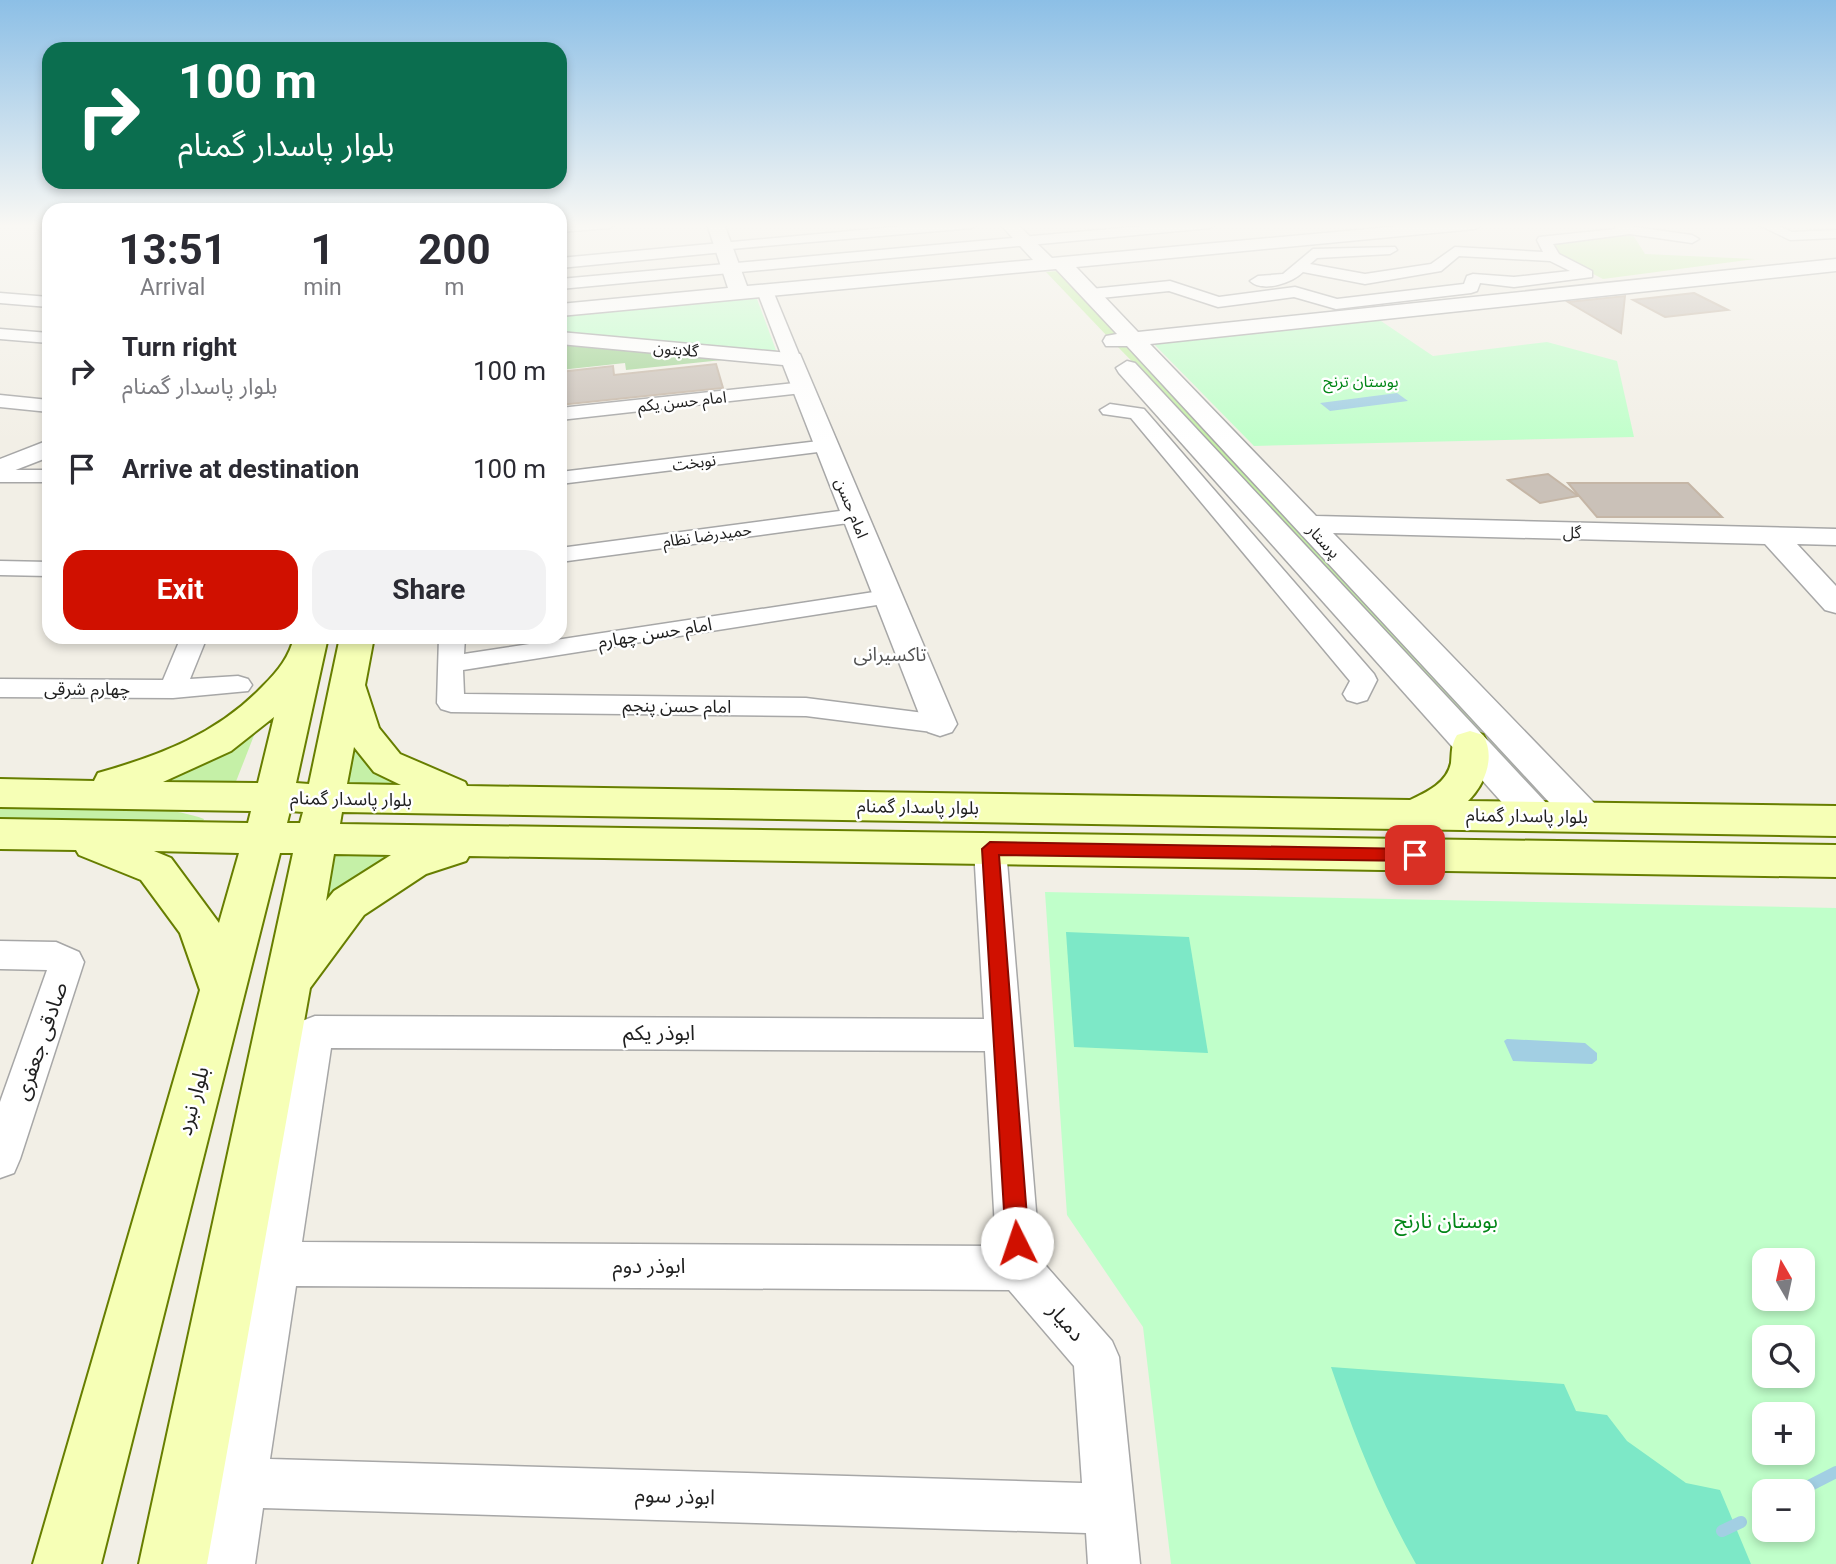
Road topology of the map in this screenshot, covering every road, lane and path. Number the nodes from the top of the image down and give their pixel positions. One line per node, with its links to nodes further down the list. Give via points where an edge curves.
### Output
1 (698, 297): 12 (street)
2 (767, 297): 18 (street, امام حسن)
3 (1071, 297): 17 (street, پرستار)
4 (1094, 297): 16 (street, پرستار)
5 (1202, 297): 6 (street, via 1217,302)
6 (1256, 297)
7 (1312, 297): 8 (street, via 1336,304)
8 (1395, 297)
9 (1529, 297): 16 (street)
10 (0, 298): 11 (street)
11 (42, 301)
12 (567, 309)
13 (0, 334): 14 (street)
14 (42, 337)
15 (567, 339): 18 (street, گلابتون)
16 (1133, 339): 17 (street); 33 (street, پرستار)
17 (1103, 342): 29 (street, پرستار)
18 (792, 359): 19 (street, امام حسن)
19 (804, 388): 23 (street, امام حسن یکم); 24 (street, امام حسن)
20 (0, 401): 21 (street)
21 (42, 405)
22 (1110, 410): 31 (street, via 1137,413)
23 (567, 413)
24 (827, 446): 30 (street, نوبخت); 32 (street, امام حسن)
25 (42, 451): 26 (street)
26 (0, 468)
27 (0, 476): 28 (street)
28 (42, 476)
29 (1225, 476): 31 (street); 53 (street, پرستار)
30 (567, 477)
31 (1194, 480): 51 (street, via 1364,680)
32 (855, 516): 36 (street, حمیدرضا نظام); 40 (street, امام حسن)
33 (1308, 524): 34 (street, گل); 58 (street, پرستار)
34 (1788, 537): 35 (street, گل); 39 (street); 41 (street)
35 (1836, 537)
36 (567, 554)
37 (0, 568): 38 (street)
38 (42, 569)
39 (1836, 570)
40 (887, 597): 46 (street, امام حسن چهارم); 52 (street, امام حسن)
41 (1836, 604)
42 (191, 644): 50 (street)
43 (356, 644): 47 (main road)
44 (451, 644): 46 (street)
45 (309, 645): 55 (main road, via 284,688 222,742 142,776); 56 (main road, بلوار نبرد)
46 (450, 664): 52 (street, امام حسن پنجم, via 451,704 806,707)
47 (348, 684): 57 (main road, via 362,732 387,763); 60 (main road)
48 (238, 685): 50 (street, چهارم شرقی)
49 (0, 688): 50 (street, چهارم شرقی)
50 (173, 689)
51 (1357, 694)
52 (940, 723)
53 (1470, 744): 58 (street, پرستار); 59 (main road, via 1472,763 1466,778 1449,797)
54 (0, 793): 55 (main road, بلوار پاسدار گمنام)
55 (66, 794): 56 (main road, بلوار پاسدار گمنام)
56 (273, 797): 60 (main road, بلوار پاسدار گمنام); 64 (main road, بلوار نبرد)
57 (473, 800): 59 (main road, بلوار پاسدار گمنام); 60 (main road, بلوار پاسدار گمنام)
58 (1551, 807): 59 (main road, بلوار پاسدار گمنام); 61 (main road, بلوار پاسدار گمنام)
59 (1416, 814)
60 (321, 818): 64 (main road, بلوار پاسدار گمنام); 65 (main road, بلوار پاسدار گمنام); 69 (main road)
61 (1836, 821)
62 (0, 834): 63 (main road, بلوار پاسدار گمنام)
63 (71, 835): 64 (main road, بلوار پاسدار گمنام); 70 (main road, via 156,869 199,926)
64 (264, 838): 70 (main road, بلوار نبرد)
65 (479, 841): 66 (main road, بلوار پاسدار گمنام); 69 (main road, via 411,863 349,903)
66 (990, 849): 67 (main road, بلوار پاسدار گمنام); 71 (street)
67 (1836, 861)
68 (0, 955): 72 (street, صادقی جعفری, via 56,956 67,962)
69 (288, 984): 78 (main road)
70 (223, 990): 77 (main road, بلوار نبرد)
71 (1003, 1035): 73 (street, ابوذر یکم, via 315,1032); 74 (street)
72 (0, 1159)
73 (278, 1264): 74 (street, ابوذر دوم); 75 (street)
74 (1019, 1268): 76 (street, دمیار, via 1096,1357)
75 (242, 1483): 76 (street, ابوذر سوم); 79 (street)
76 (1109, 1509): 80 (street, دمیار)
77 (67, 1564)
78 (173, 1564)
79 (229, 1564)
80 (1114, 1564)

